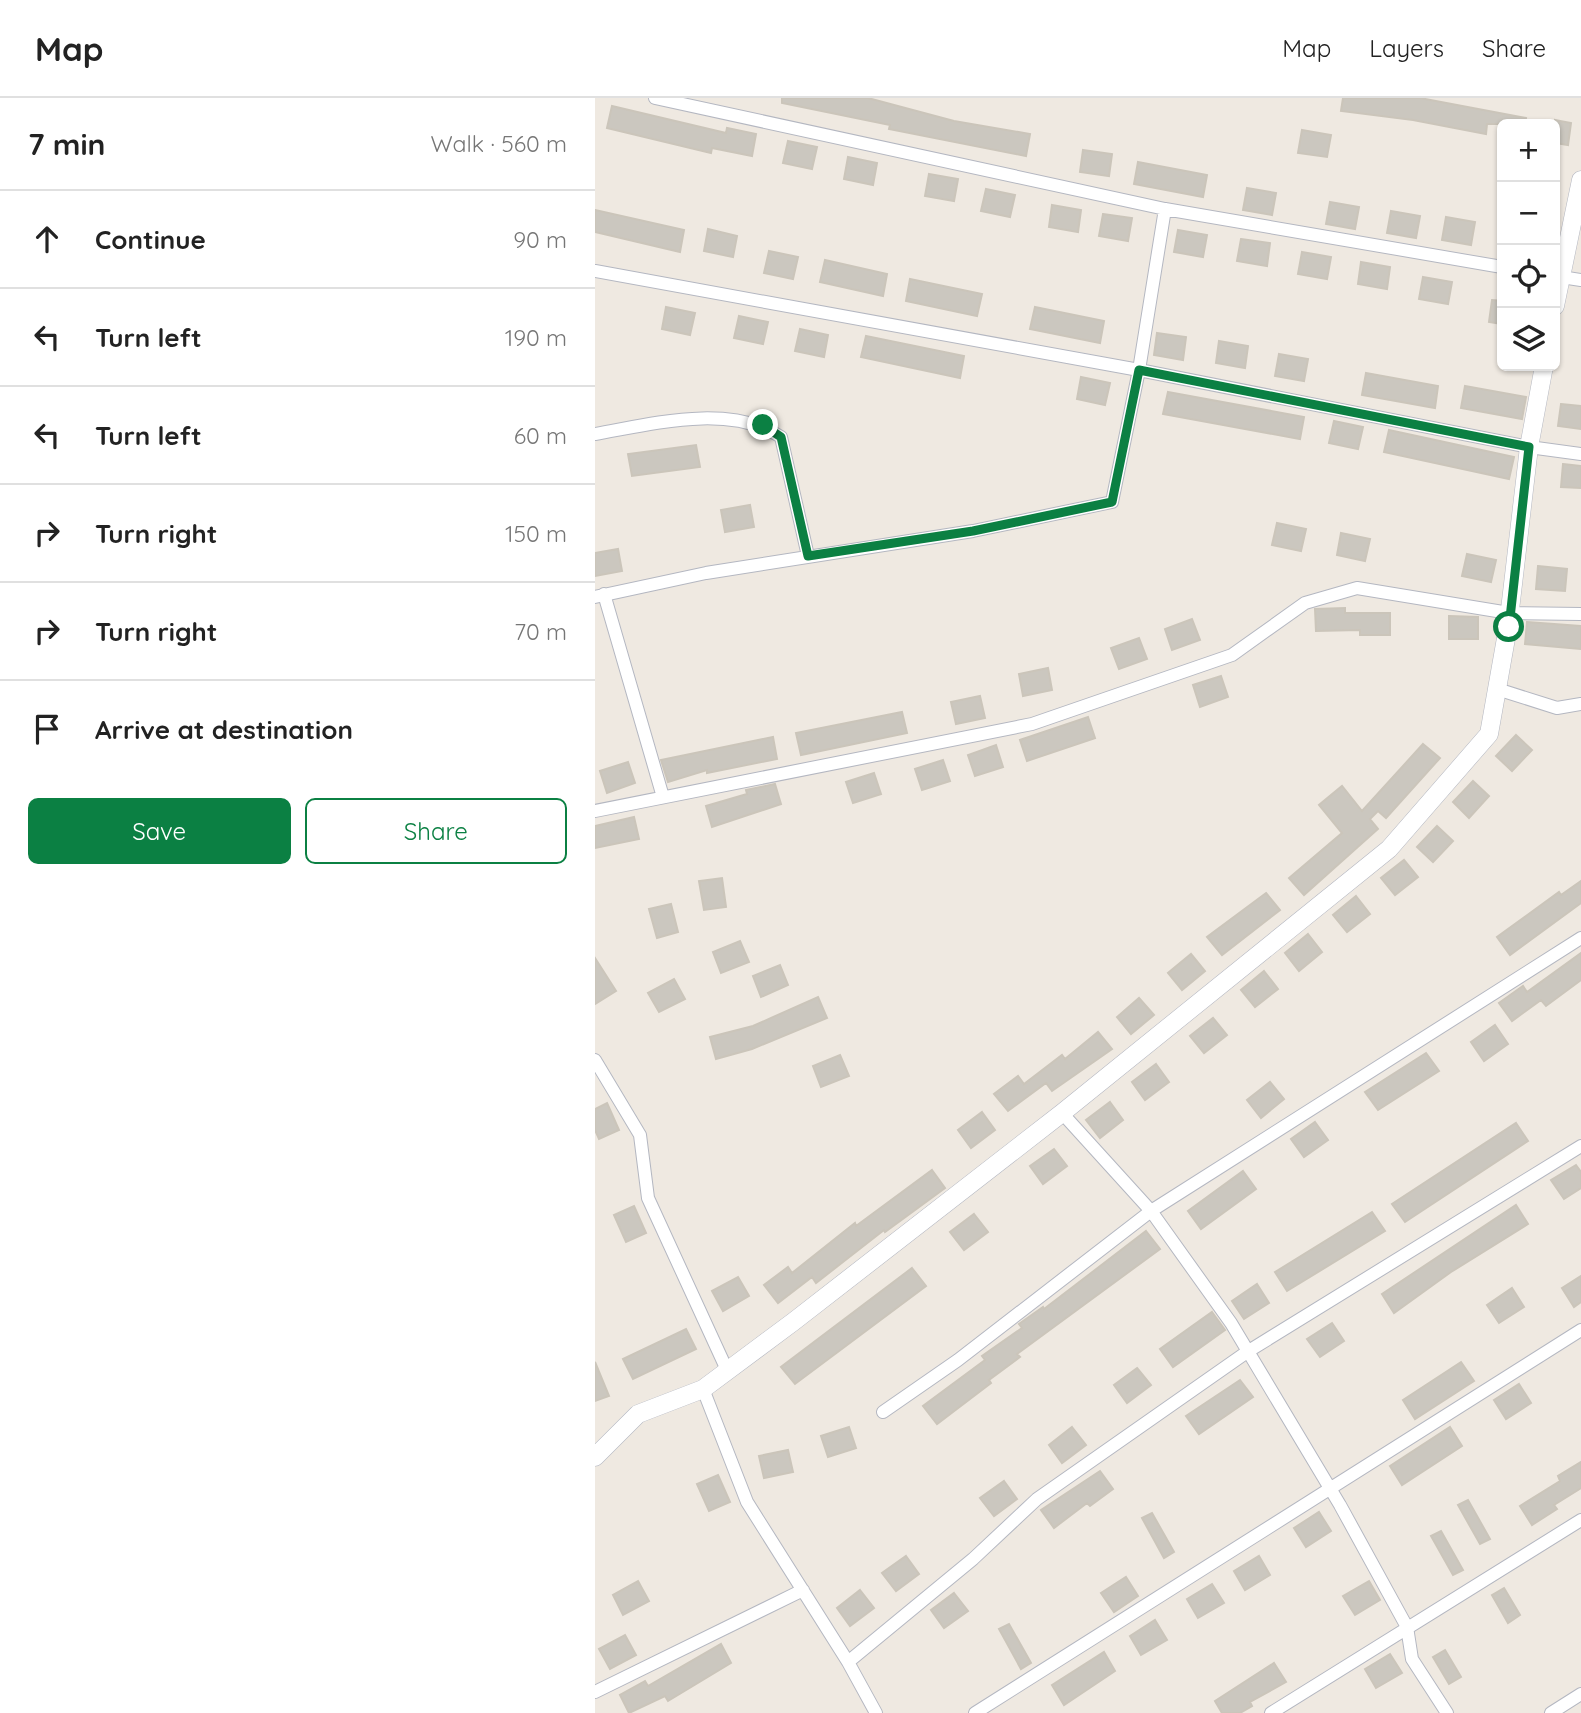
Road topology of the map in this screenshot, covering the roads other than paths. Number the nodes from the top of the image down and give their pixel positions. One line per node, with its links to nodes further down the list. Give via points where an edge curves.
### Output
1 (655, 98): 3 (street)
2 (1581, 180): 4 (street)
3 (1165, 209): 5 (street); 9 (street)
4 (1560, 264)
5 (1497, 266)
6 (595, 271): 9 (street)
7 (1560, 276): 8 (street)
8 (1581, 280)
9 (1139, 370): 12 (street); 14 (street, via 1112,502 973,531)
10 (1543, 371): 12 (street)
11 (595, 434): 14 (street, via 708,419 763,425 781,437)
12 (1529, 447): 13 (street); 16 (street)
13 (1581, 454)
14 (808, 556): 15 (street)
15 (600, 595): 20 (street)
16 (1509, 613): 17 (street); 18 (street); 20 (street, via 1357,588 1305,603 1232,655 1032,724)
17 (1581, 614)
18 (1497, 689): 19 (street, via 1557,708); 24 (street, via 1489,734 1389,849)
19 (1581, 704)
20 (663, 797): 21 (street)
21 (595, 811)
22 (1581, 938): 26 (street)
23 (595, 1060): 29 (street, via 640,1135 648,1198)
24 (1062, 1113): 26 (street); 29 (street)
25 (1581, 1146): 28 (street)
26 (1151, 1211): 28 (street); 31 (street)
27 (1581, 1330): 33 (street)
28 (1247, 1352): 33 (street); 37 (street, via 1037,1499 973,1559)
29 (727, 1370): 30 (street)
30 (703, 1389): 32 (street, via 638,1414); 35 (street, via 747,1502)
31 (883, 1412)
32 (595, 1457)
33 (1331, 1490): 36 (street); 41 (street)
34 (1581, 1520): 36 (street)
35 (803, 1590): 37 (street); 38 (street)
36 (1407, 1626): 42 (street); 43 (street, via 1412,1659)
37 (848, 1661): 40 (street)
38 (595, 1692)
39 (1581, 1694): 44 (street)
40 (876, 1713)
41 (975, 1713)
42 (1271, 1713)
43 (1447, 1713)
44 (1551, 1713)

